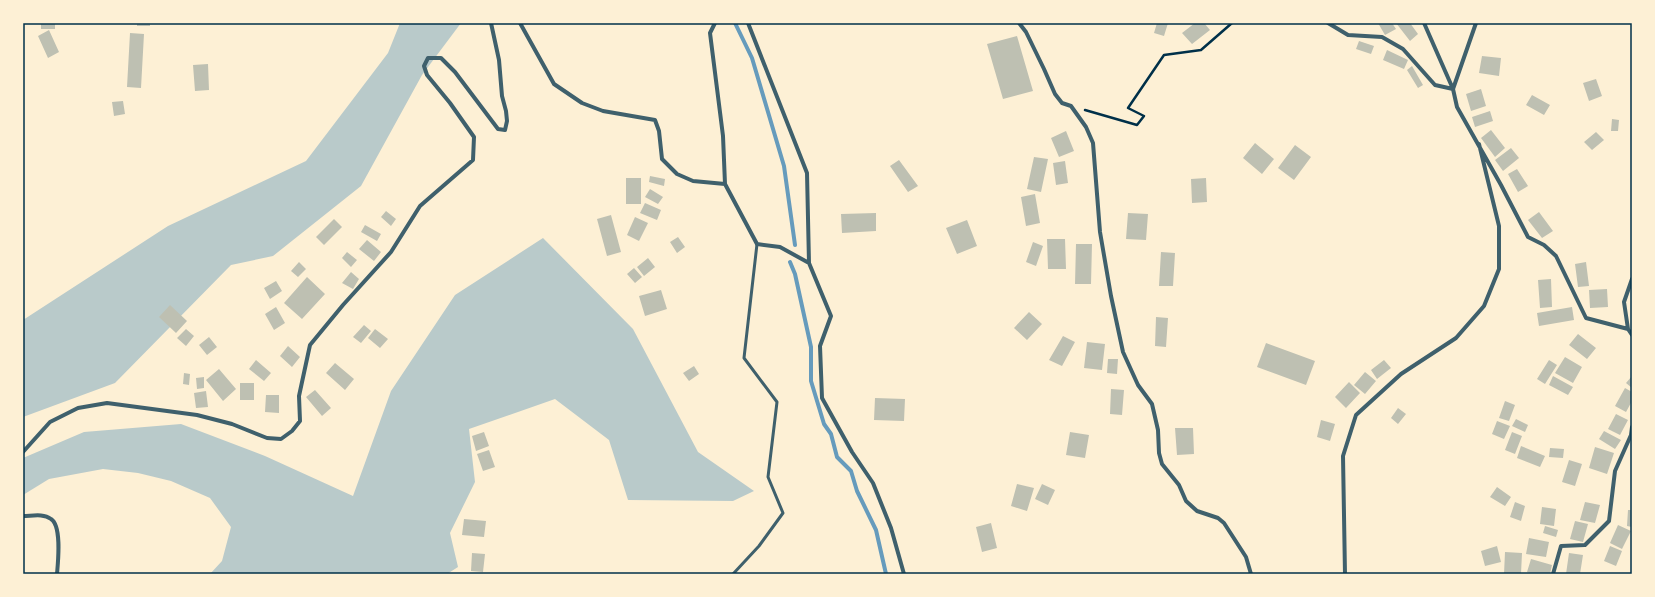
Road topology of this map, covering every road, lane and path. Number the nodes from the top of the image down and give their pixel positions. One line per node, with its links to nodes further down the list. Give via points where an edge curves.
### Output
1 (491, 23): 20 (street, via 506,111 505,130 498,129 455,72 441,58 428,58 424,66 427,75 474,138 473,160 420,206 391,252 310,346 299,396 300,421 292,431 281,439 267,438 232,424 197,415 107,403 78,408 50,422)
2 (520, 23): 13 (street, via 554,84 582,103 603,111 655,120 662,159 677,174 693,181)
3 (715, 23): 13 (street, via 710,33 723,136)
4 (748, 23): 15 (street, via 807,173)
5 (1019, 23): 11 (street, via 1026,32 1055,94 1062,103)
6 (1232, 23): 11 (path, via 1201,50 1164,55 1128,108 1144,116 1137,125)
7 (1328, 23): 10 (street, via 1348,35 1382,37 1403,49 1435,86)
8 (1424, 23): 10 (street)
9 (1476, 23): 10 (street)
10 (1453, 89): 12 (street, via 1457,107)
11 (1072, 106): 25 (street, via 1093,143 1100,232 1121,345 1138,385 1152,404 1162,464 1179,485 1186,502 1197,511 1218,518 1224,523 1246,557)
12 (1479, 144): 17 (street, via 1528,237 1544,245 1556,256 1586,318); 26 (street, via 1499,226 1499,269 1484,306 1456,338 1401,374 1356,415 1343,456)
13 (726, 184): 14 (street)
14 (757, 244): 15 (street, via 780,247); 23 (lane, via 744,358 777,402 768,477 784,513)
15 (809, 263): 24 (street, via 832,316 820,346 822,398 852,452 873,483 891,528)
16 (1632, 279): 17 (street, via 1624,302)
17 (1628, 329): 18 (street)
18 (1632, 335)
19 (1632, 427): 27 (street, via 1615,471 1609,521 1585,545 1561,546)
20 (23, 452)
21 (23, 516): 22 (street, via 44,516 52,519 58,535)
22 (57, 574)
23 (733, 574)
24 (904, 574)
25 (1251, 574)
26 (1346, 574)
27 (1553, 574)

